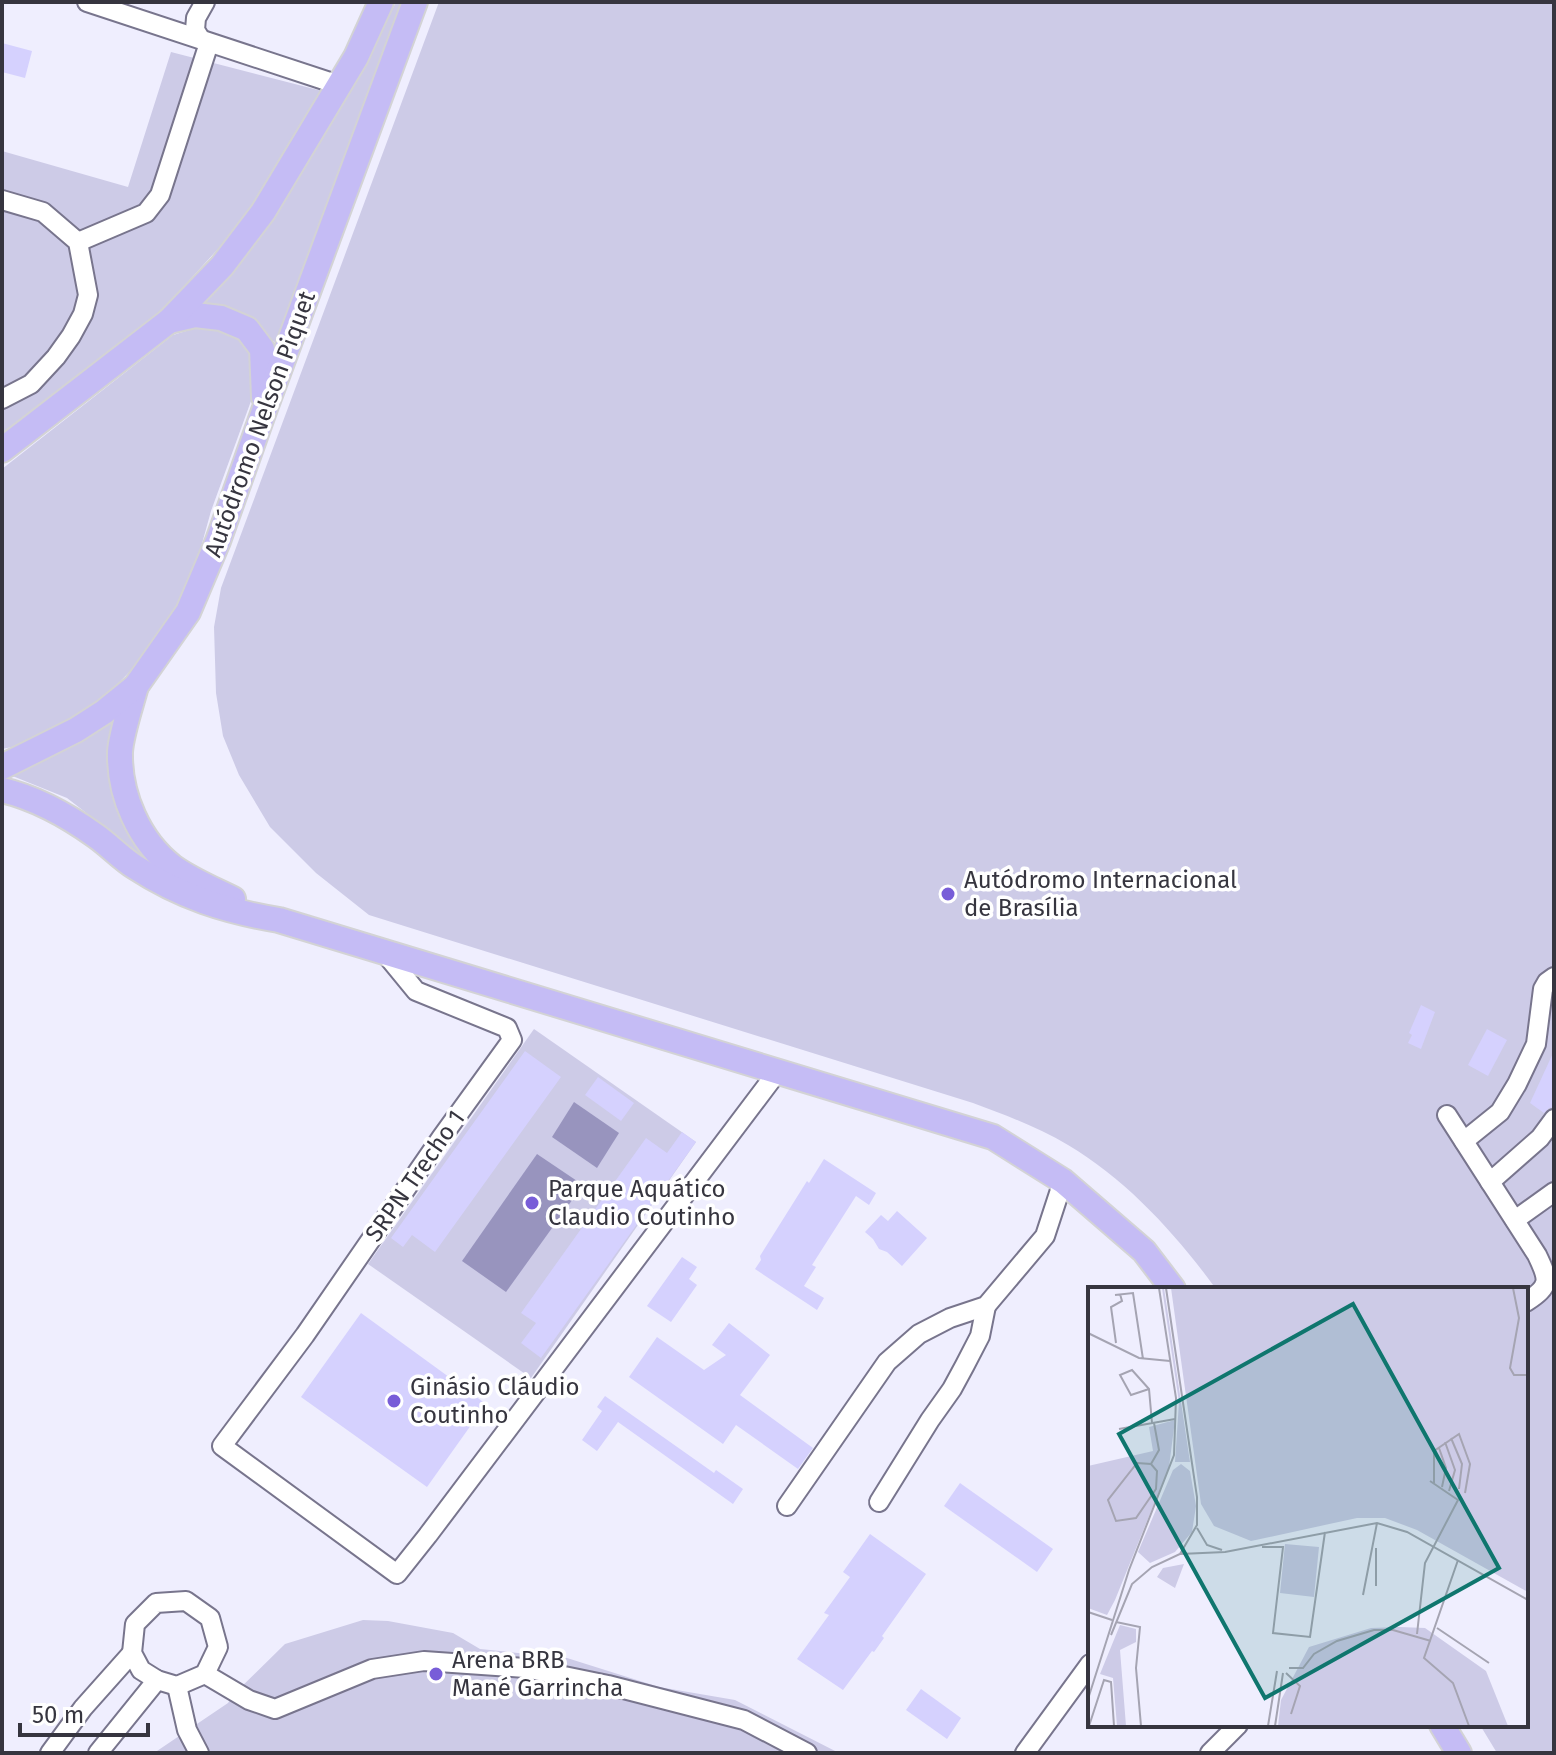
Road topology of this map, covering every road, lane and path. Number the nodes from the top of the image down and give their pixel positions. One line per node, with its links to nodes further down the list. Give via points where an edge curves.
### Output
1 (87, 2): 5 (lane)
2 (205, 2): 5 (lane, via 195,30)
3 (381, 2): 6 (main road)
4 (415, 2): 11 (main road, Autódromo Nelson Piquet)
5 (205, 40): 6 (lane); 8 (lane, via 160,195 146,213)
6 (339, 85): 9 (main road, via 263,212 222,266)
7 (2, 200): 8 (lane, via 43,212)
8 (78, 242): 10 (lane, via 88,295 83,314 31,384)
9 (169, 321): 11 (main road, via 195,315 247,329 262,349); 12 (main road)
10 (2, 399)
11 (264, 411): 13 (main road, Autódromo Nelson Piquet, via 188,612)
12 (2, 450)
13 (136, 686): 14 (main road, Autódromo Nelson Piquet, via 76,730); 16 (main road, via 120,750 132,814 150,844 173,866)
14 (2, 767)
15 (2, 790): 16 (main road, via 59,812 168,887 205,903)
16 (279, 920): 17 (main road)
17 (382, 950): 19 (main road); 19 (lane, SRPN Trecho 1, via 416,991 507,1028 512,1040 222,1446 397,1574)
18 (1554, 977): 22 (lane, via 1543,989 1536,1044 1517,1084 1500,1112)
19 (778, 1071): 23 (main road, via 993,1137)
20 (1447, 1115): 22 (lane)
21 (1554, 1119): 24 (lane)
22 (1464, 1141): 24 (lane)
23 (1063, 1181): 27 (main road, via 1144,1251); 29 (lane, via 1045,1236)
24 (1490, 1182): 26 (lane)
25 (1554, 1192): 26 (lane)
26 (1515, 1220): 28 (lane, via 1546,1275 1539,1293)
27 (1171, 1287)
28 (1528, 1301)
29 (986, 1306): 30 (lane, via 980,1336 952,1389); 31 (lane, via 919,1334 887,1362)
30 (879, 1502)
31 (787, 1506)
32 (132, 1653): 34 (lane, via 135,1624 156,1603 186,1601 210,1618 218,1647); 35 (lane, via 141,1670); 39 (lane)
33 (1088, 1667): 43 (lane)
34 (205, 1674): 36 (lane); 42 (lane, via 275,1709 372,1669 424,1661 525,1668 744,1720)
35 (157, 1680): 36 (lane); 40 (lane)
36 (177, 1686): 41 (lane, via 187,1730)
37 (1236, 1727): 44 (lane)
38 (1443, 1727): 45 (main road)
39 (50, 1753)
40 (98, 1753)
41 (199, 1753)
42 (807, 1753)
43 (1025, 1753)
44 (1210, 1753)
45 (1459, 1753)

